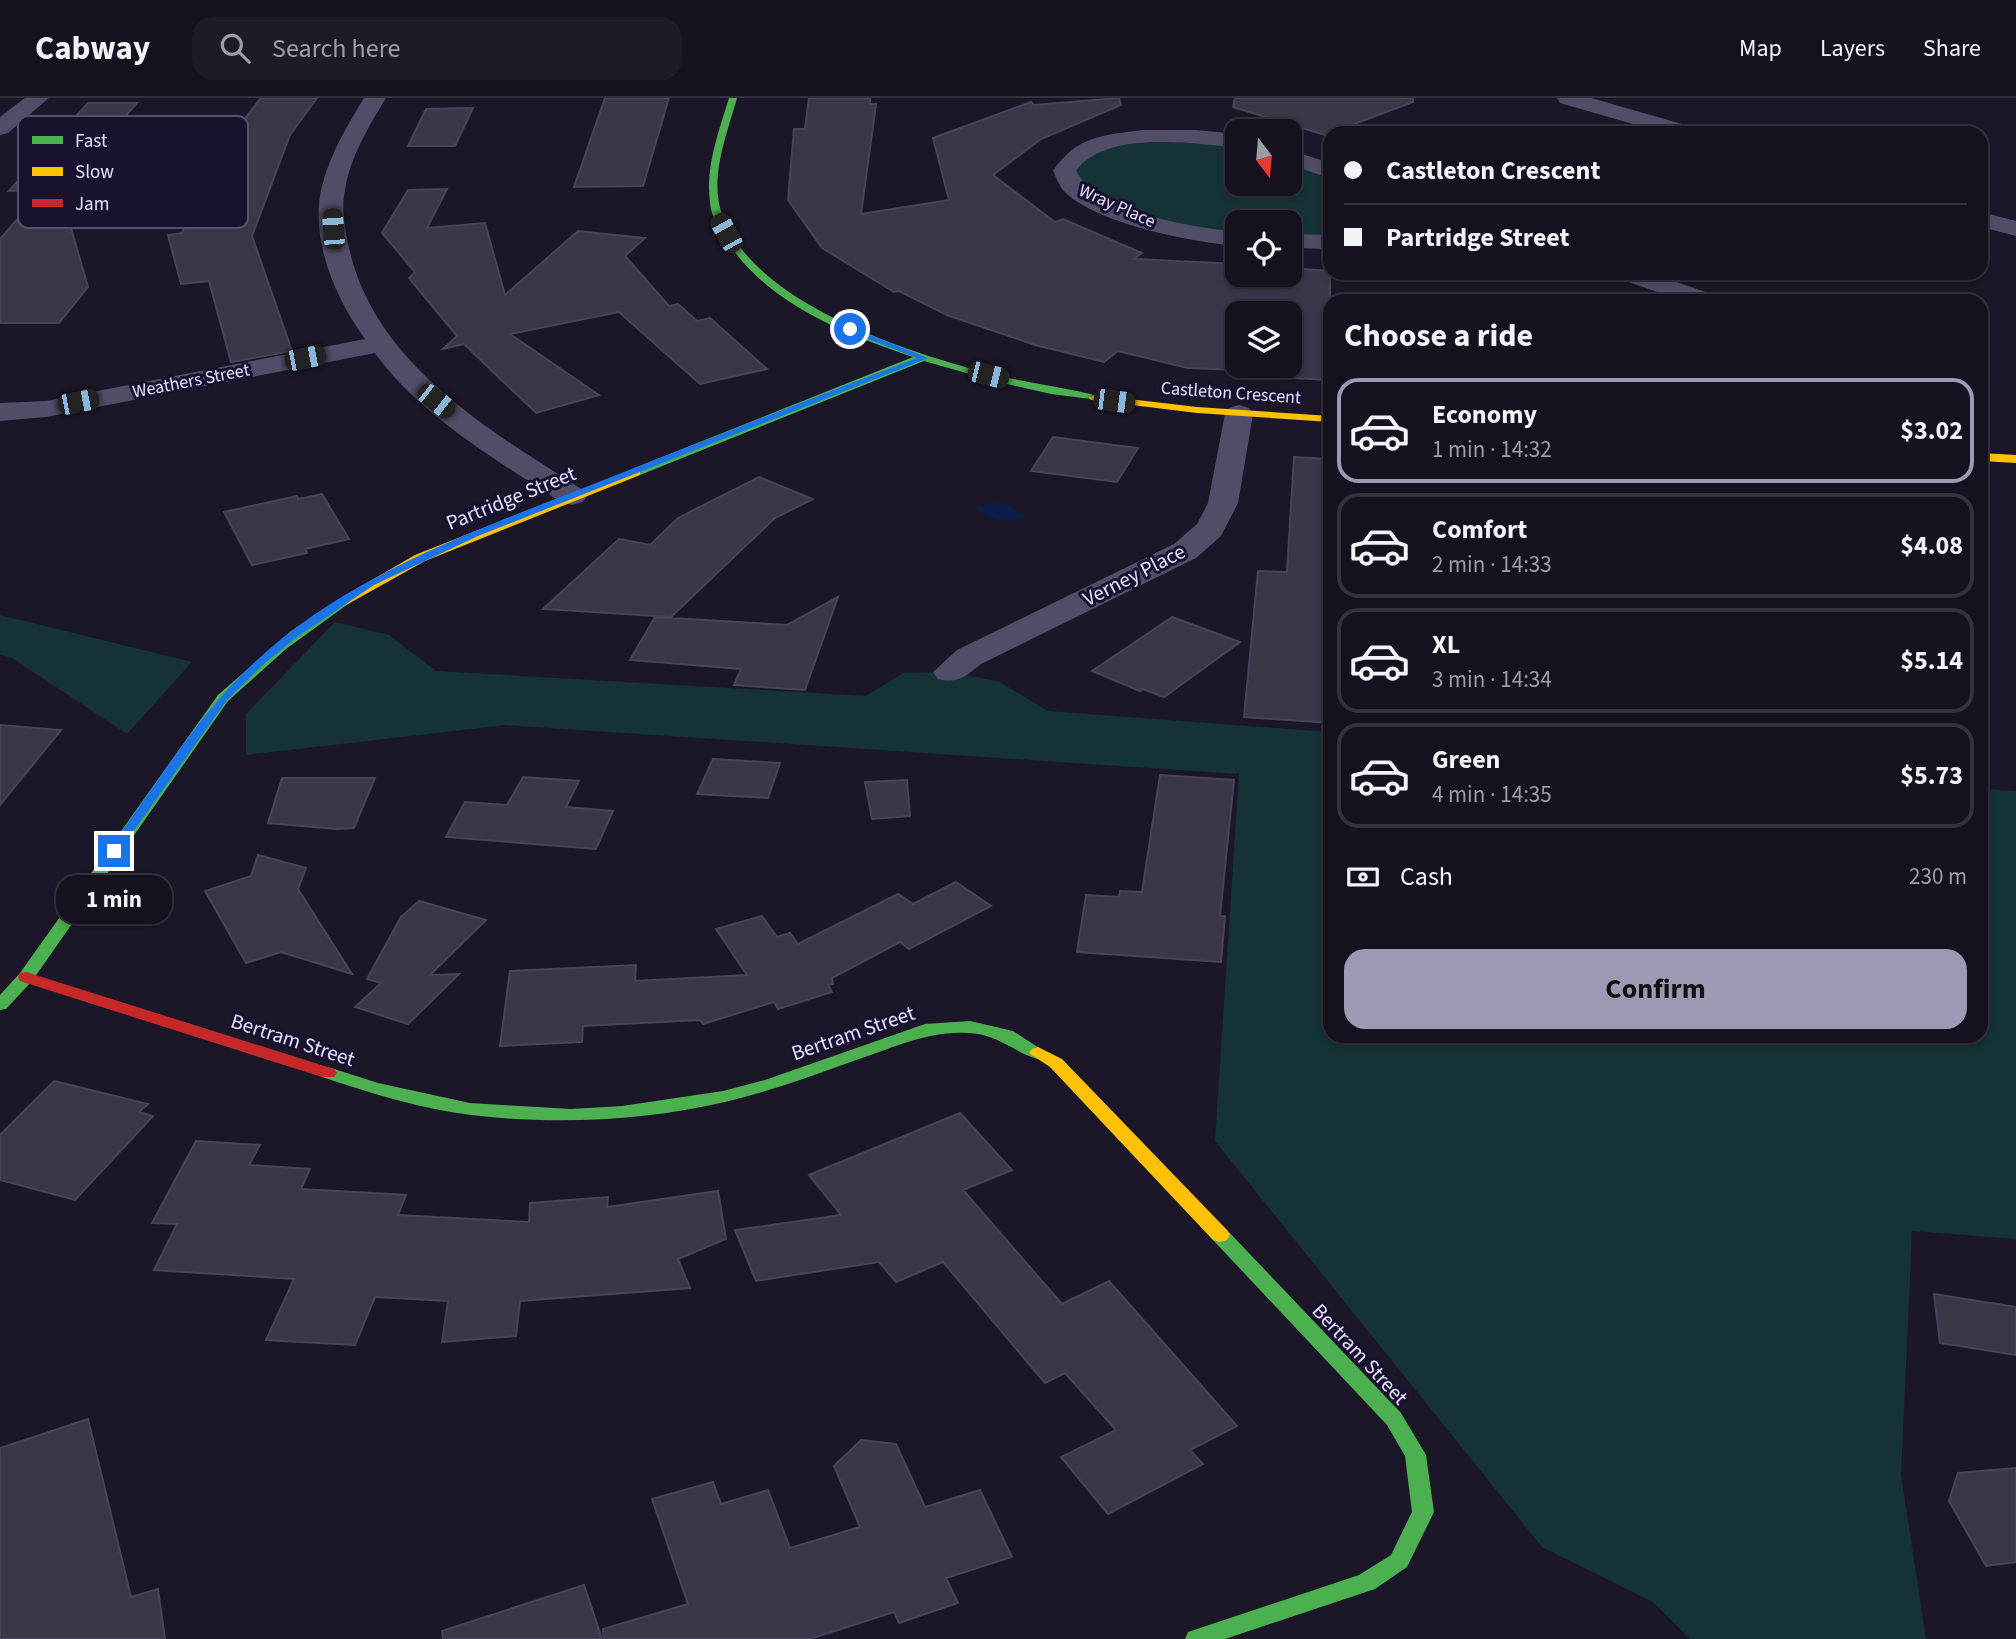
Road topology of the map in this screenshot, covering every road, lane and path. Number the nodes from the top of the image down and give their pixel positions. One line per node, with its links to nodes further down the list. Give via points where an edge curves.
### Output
1 (38, 98): 6 (street)
2 (375, 98): 17 (street, via 347,147 331,207 335,251 351,296)
3 (733, 98): 18 (street, Castleton Crescent, via 713,188 718,218 735,248 764,278 832,321)
4 (1568, 98): 5 (street)
5 (1664, 126)
6 (0, 128)
7 (1225, 140): 12 (street, Wray Place, via 1180,135 1124,139 1081,152 1065,171 1070,186 1081,194 1150,223)
8 (1302, 161): 9 (street)
9 (1323, 169)
10 (1988, 221): 11 (street)
11 (2016, 229)
12 (1225, 238)
13 (1302, 241): 14 (street)
14 (1323, 242)
15 (1646, 280): 16 (street)
16 (1688, 294)
17 (380, 344): 19 (street, Weathers Street, via 46,409); 24 (street, via 465,424)
18 (924, 358): 20 (street, Castleton Crescent, via 1034,387); 24 (street, Partridge Street)
19 (0, 412)
20 (1239, 414): 21 (street, Castleton Crescent); 25 (street, Verney Place, via 1223,503 1210,529 1185,551 969,657)
21 (1323, 419)
22 (1988, 457): 23 (street)
23 (2016, 459)
24 (572, 496): 26 (street, Partridge Street, via 474,534 371,583 261,661 195,735)
25 (950, 672)
26 (26, 977): 27 (street, Partridge Street); 28 (street, Bertram Street, via 375,1088 470,1109 571,1115 723,1097 931,1027 970,1027 1007,1035 1056,1063 1394,1419 1415,1455 1423,1512 1399,1561 1367,1582)
27 (0, 1005)
28 (1196, 1639)

